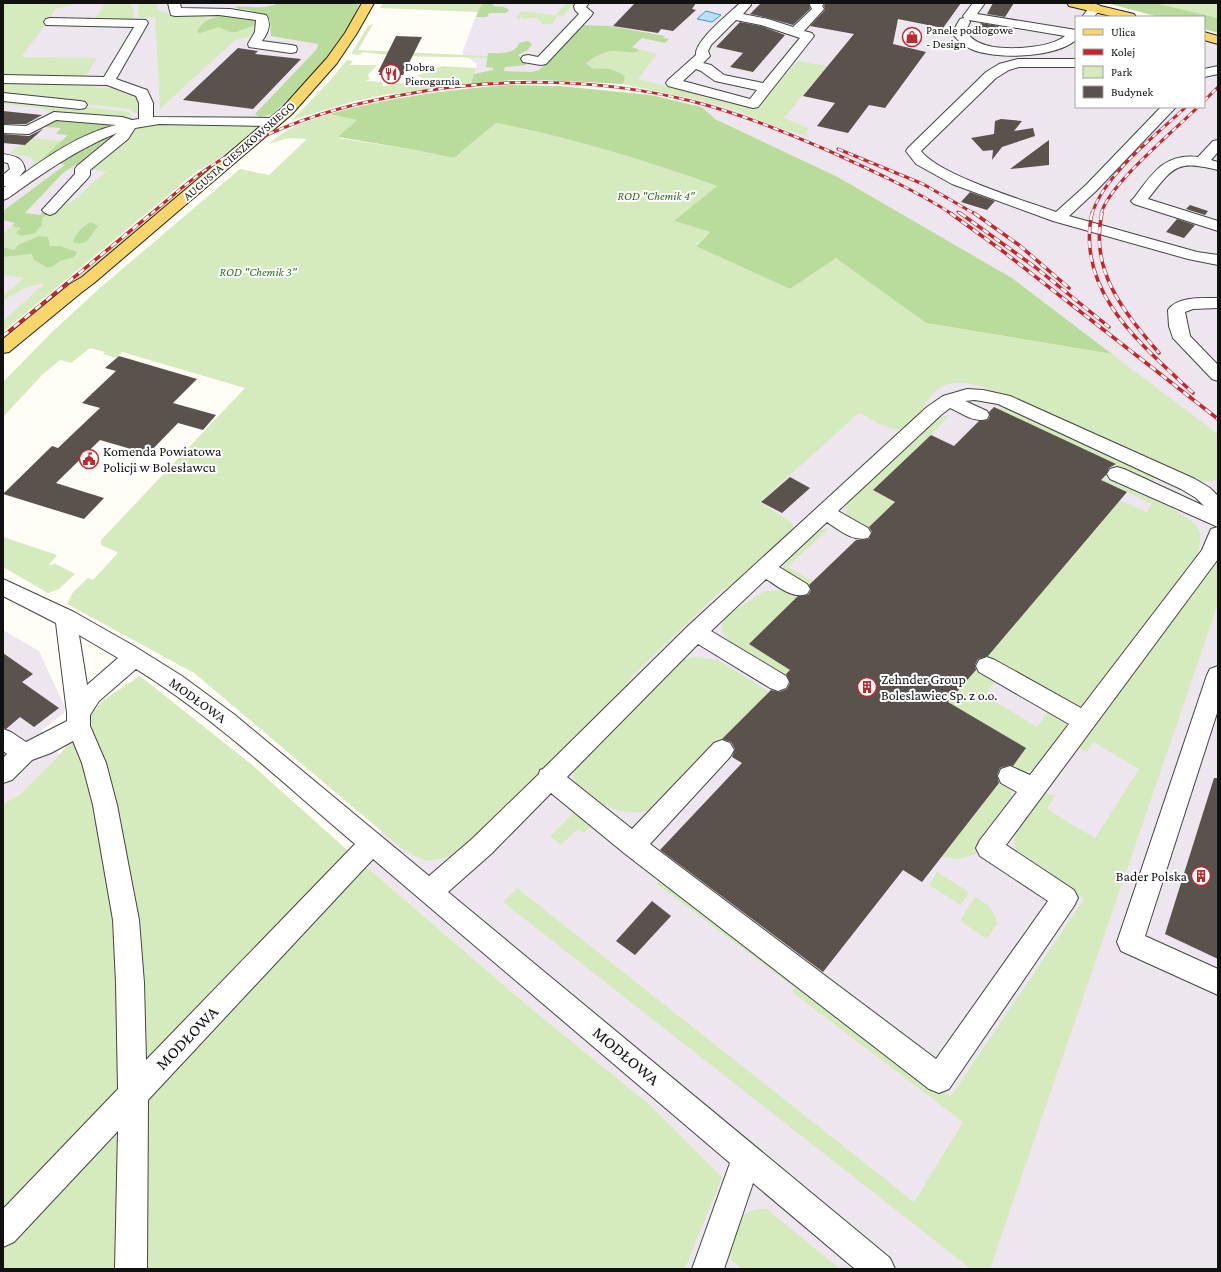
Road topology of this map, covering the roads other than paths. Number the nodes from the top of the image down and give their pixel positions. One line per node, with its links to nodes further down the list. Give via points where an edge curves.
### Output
1 (174, 3): 18 (street, via 175,12 225,12 262,18 264,24 254,44)
2 (368, 3): 33 (main road, AUGUSTA CIESZKOWSKIEGO, via 355,28 314,84)
3 (583, 3): 19 (street, via 580,6 581,10 587,12 541,61)
4 (747, 3): 9 (street)
5 (818, 3): 13 (street, via 818,9)
6 (979, 3): 11 (street)
7 (1073, 3): 8 (main road)
8 (1092, 13): 10 (main road)
9 (734, 16): 13 (street); 21 (street, via 705,44 703,56)
10 (1120, 16)
11 (967, 19): 14 (street); 15 (street, via 958,33 978,47 1020,51 1045,48 1064,43)
12 (50, 22): 27 (street, via 142,23)
13 (796, 32): 28 (street, via 808,36)
14 (1075, 34)
15 (1075, 35)
16 (1205, 36): 17 (main road)
17 (1218, 40)
18 (291, 49)
19 (528, 59)
20 (1018, 63): 22 (street); 25 (street); 43 (street, via 1004,67 991,75 913,151 921,161 957,181)
21 (693, 64): 28 (street, via 706,68 720,78); 28 (street, via 673,83 753,104)
22 (1075, 64)
23 (1218, 70): 24 (street)
24 (1205, 73)
25 (1054, 75)
26 (3, 79): 27 (street)
27 (108, 81): 34 (street, via 142,93 146,103)
28 (766, 88)
29 (3, 97): 34 (street, via 125,110 134,113)
30 (3, 106): 32 (street, via 36,110)
31 (1168, 108): 43 (street, via 1091,188)
32 (54, 116): 34 (street); 35 (street, via 29,130)
33 (274, 122): 34 (street); 46 (main road, AUGUSTA CIESZKOWSKIEGO)
34 (139, 123): 41 (street, via 72,148); 42 (street, via 84,167 83,175)
35 (3, 129)
36 (1218, 144): 38 (street)
37 (3, 158): 40 (street, via 13,160 18,170)
38 (1202, 161): 39 (street); 44 (street, via 1176,162 1167,166 1139,201)
39 (1218, 166)
40 (3, 182)
41 (3, 195)
42 (50, 210)
43 (1058, 218): 45 (street)
44 (1218, 226)
45 (1218, 260)
46 (88, 280): 48 (main road, AUGUSTA CIESZKOWSKIEGO); 49 (main road, AUGUSTA CIESZKOWSKIEGO, via 82,289)
47 (1218, 303): 50 (street, via 1190,304 1176,310 1182,338)
48 (3, 348)
49 (3, 365)
50 (1218, 375)
51 (949, 400): 52 (street); 54 (street); 55 (street, via 962,394 1004,400 1188,484 1208,496)
52 (980, 415)
53 (1117, 474): 55 (street)
54 (824, 512): 56 (street); 58 (street)
55 (1218, 518)
56 (861, 533)
57 (1218, 534): 68 (street, via 1212,552)
58 (765, 568): 60 (street); 62 (street)
59 (3, 586): 61 (street, MODŁOWA)
60 (799, 589)
61 (66, 618): 63 (street, MODŁOWA); 67 (street)
62 (696, 632): 66 (street); 74 (street)
63 (134, 657): 67 (street, via 91,695); 76 (street, MODŁOWA, via 227,722)
64 (988, 666): 68 (street)
65 (1218, 675): 79 (street, via 1130,942)
66 (778, 682)
67 (79, 719): 71 (street, via 43,746); 80 (street, via 105,805 126,920)
68 (1084, 721): 75 (street)
69 (3, 739): 71 (street)
70 (722, 750): 77 (street)
71 (24, 753): 72 (street)
72 (3, 773)
73 (1010, 776): 75 (street)
74 (549, 777): 77 (street); 78 (street, via 482,846)
75 (1032, 789): 77 (street, via 989,848 1065,898 939,1078)
76 (371, 844): 78 (street, MODŁOWA); 80 (street, MODŁOWA)
77 (633, 845)
78 (429, 892): 81 (street, MODŁOWA)
79 (1218, 982)
80 (133, 1095): 82 (street, MODŁOWA); 83 (street)
81 (747, 1158): 84 (street); 85 (street, MODŁOWA)
82 (3, 1231)
83 (131, 1269)
84 (708, 1269)
85 (879, 1269)

